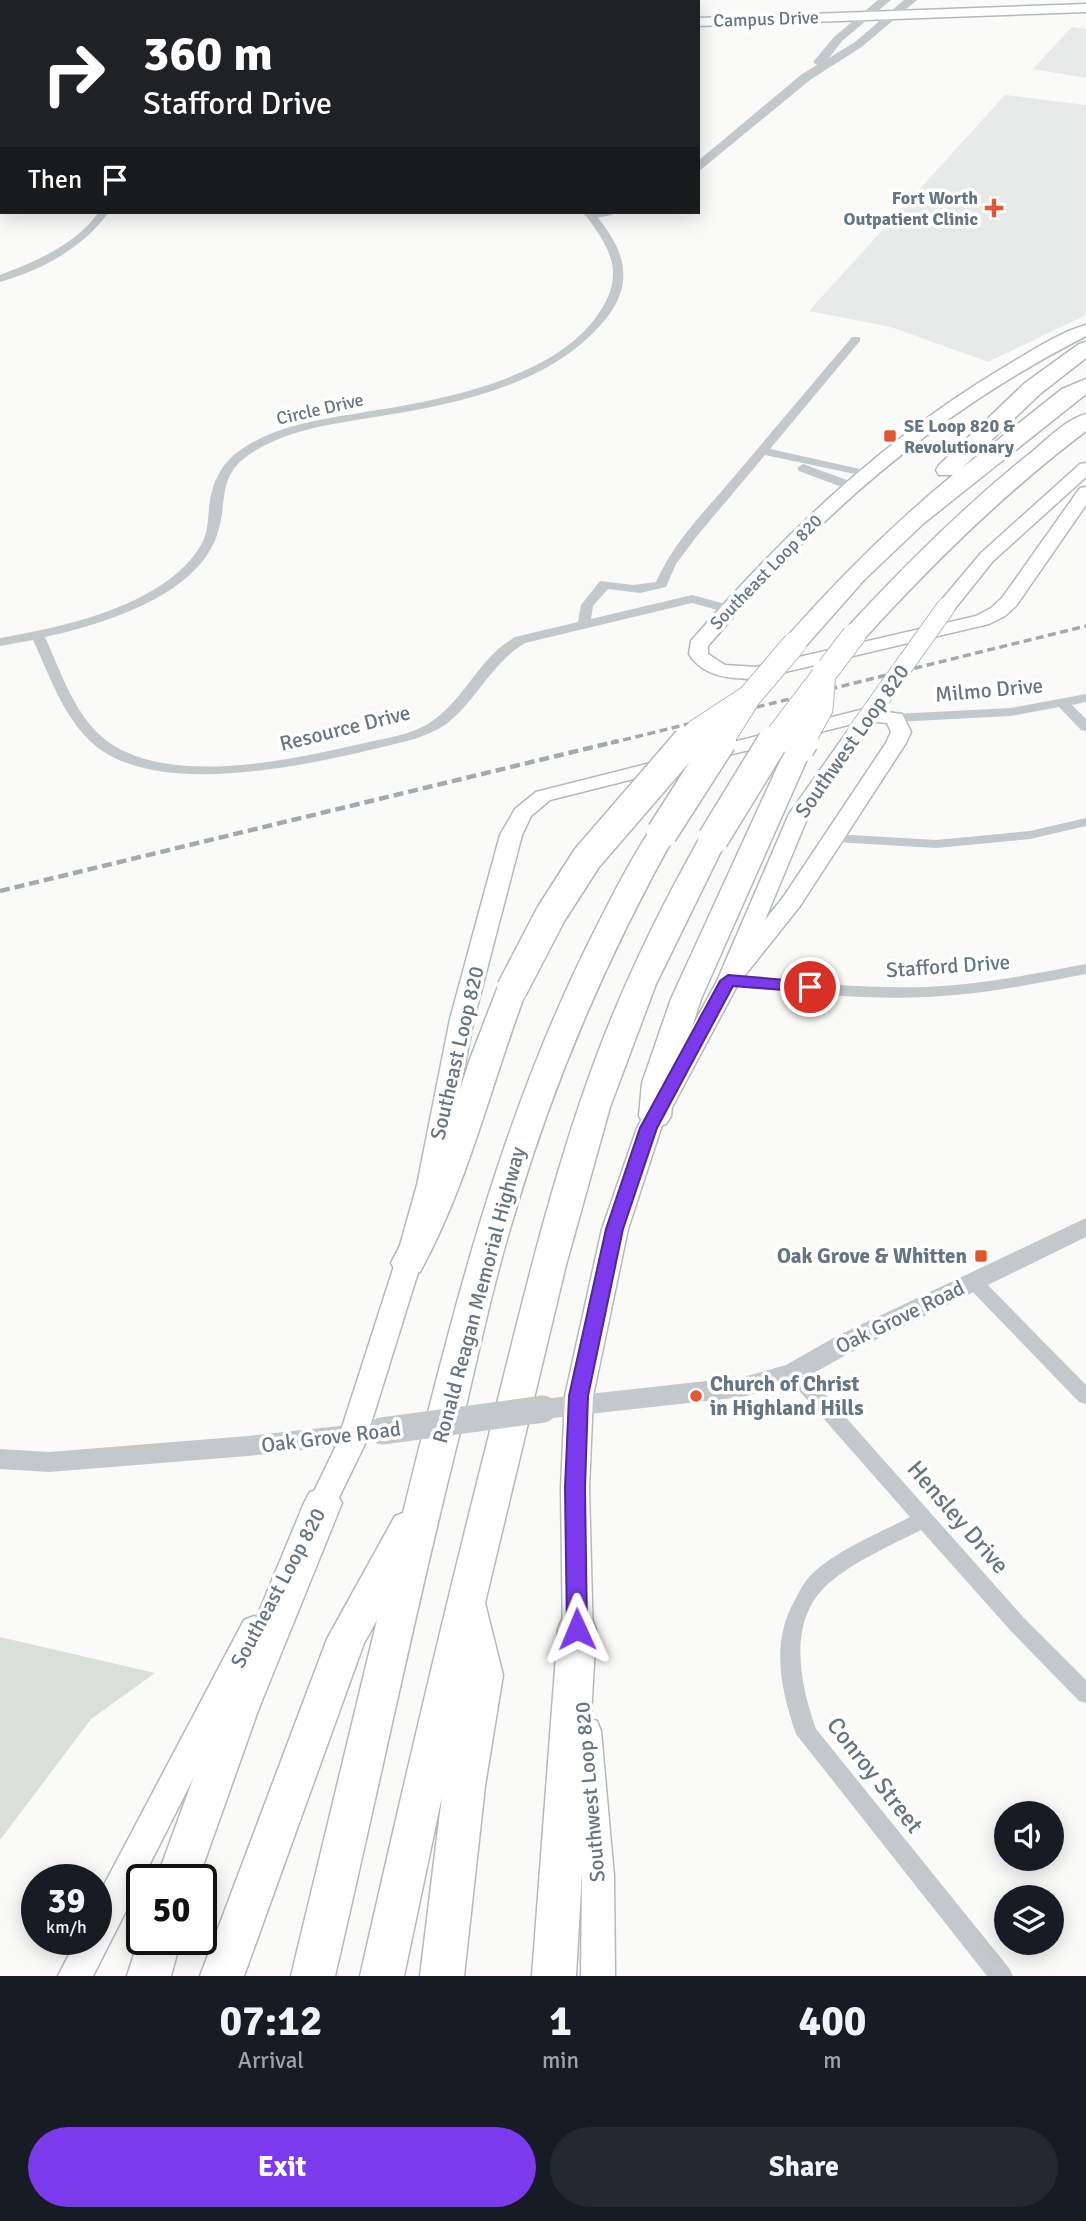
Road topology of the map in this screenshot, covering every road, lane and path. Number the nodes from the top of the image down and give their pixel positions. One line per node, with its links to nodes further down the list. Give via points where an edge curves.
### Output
1 (1086, 1): 2 (main road, Campus Drive)
2 (902, 7): 3 (main road, Campus Drive); 4 (main road, Campus Drive); 7 (street, via 859,44)
3 (875, 8): 5 (main road, Campus Drive); 6 (main road, Campus Drive); 7 (street, via 838,39)
4 (1086, 8)
5 (700, 14)
6 (700, 22)
7 (806, 77): 8 (street)
8 (700, 166)
9 (102, 214): 11 (street, via 67,247)
10 (589, 214): 27 (street, Circle Drive, via 616,251 620,278 606,314 582,338 549,360 482,390 312,426 257,444 221,475 213,533 199,557 183,572 139,602)
11 (0, 279)
12 (1086, 330): 20 (main road, Southeast Loop 820, via 962,402)
13 (856, 339): 17 (street)
14 (1086, 348): 23 (highway, via 1024,396 910,505 902,513)
15 (1086, 385): 23 (highway, Ronald Reagan Memorial Highway)
16 (1086, 421): 29 (highway, bridge, via 950,533)
17 (761, 451): 18 (street); 26 (street, via 693,533 661,584 645,590 605,584 587,605)
18 (786, 458): 20 (street); 21 (street)
19 (1086, 468): 24 (main road, via 987,557)
20 (865, 474): 21 (main road, Southeast Loop 820)
21 (851, 486): 25 (main road, Southeast Loop 820)
22 (1086, 492): 25 (main road, Southeast Loop 820, via 1009,602 982,620 741,674 711,666 697,652)
23 (895, 536): 30 (highway, Ronald Reagan Memorial Highway, bridge)
24 (946, 607): 38 (main road, Southwest Loop 820, bridge, via 799,814)
25 (728, 609): 26 (street, Resource Drive, via 692,599)
26 (584, 625): 27 (street, Resource Drive, via 508,646 449,713 428,729 261,770 233,772 166,767 103,744 82,723)
27 (38, 636): 28 (street, Circle Drive)
28 (0, 642)
29 (824, 671): 39 (highway, bridge, via 821,709 686,999 658,1083); 51 (highway, bridge, via 771,744 713,839 631,1009 553,1251)
30 (750, 697): 41 (highway, bridge, via 697,731 587,858 551,914 512,989 441,1197); 48 (highway, Ronald Reagan Memorial Highway, bridge, via 662,833 616,915 536,1100 498,1211)
31 (1086, 698): 32 (street, Milmo Drive)
32 (1063, 703): 33 (street, Milmo Drive, via 1011,712); 34 (street)
33 (895, 718): 36 (main road, via 901,732 896,743); 41 (main road, Southeast Loop 820, via 864,715 543,796 522,814 513,827 462,1019 429,1185)
34 (1086, 727)
35 (1086, 822): 36 (street, via 1030,835 945,843)
36 (835, 838): 38 (main road)
37 (1086, 969): 38 (street, Stafford Drive, via 1028,981 927,992)
38 (728, 981): 39 (main road, Southwest Loop 820)
39 (655, 1116): 45 (main road, Southwest Loop 820, via 615,1229)
40 (1086, 1227): 42 (street, Oak Grove Road)
41 (408, 1262): 46 (main road, Southeast Loop 820)
42 (974, 1282): 43 (street, Oak Grove Road); 44 (street)
43 (794, 1372): 45 (street, Oak Grove Road, via 743,1387); 50 (street, Hensley Drive)
44 (1086, 1397)
45 (578, 1405): 46 (street, Oak Grove Road, bridge); 52 (main road, Southwest Loop 820)
46 (353, 1435): 47 (street, Oak Grove Road, via 49,1462); 49 (main road, Southeast Loop 820)
47 (0, 1458)
48 (425, 1496): 60 (highway, via 346,1639); 61 (highway, Ronald Reagan Memorial Highway)
49 (323, 1503): 54 (highway, via 230,1732); 55 (main road, Southeast Loop 820, via 271,1594)
50 (925, 1518): 53 (street, Hensley Drive, via 1017,1624); 66 (street, Conroy Street, via 819,1579 800,1607 790,1642 794,1701 807,1734)
51 (466, 1599): 62 (highway); 63 (highway, via 483,1675 464,1786)
52 (577, 1629): 64 (highway); 65 (main road, Southwest Loop 820, via 598,1875)
53 (1086, 1694)
54 (183, 1864)
55 (112, 1903)
56 (85, 1955): 58 (main road)
57 (155, 1955): 59 (highway)
58 (75, 1976)
59 (149, 1976)
60 (222, 1976)
61 (313, 1976)
62 (382, 1976)
63 (442, 1976)
64 (554, 1976)
65 (598, 1976)
66 (1001, 1976)

